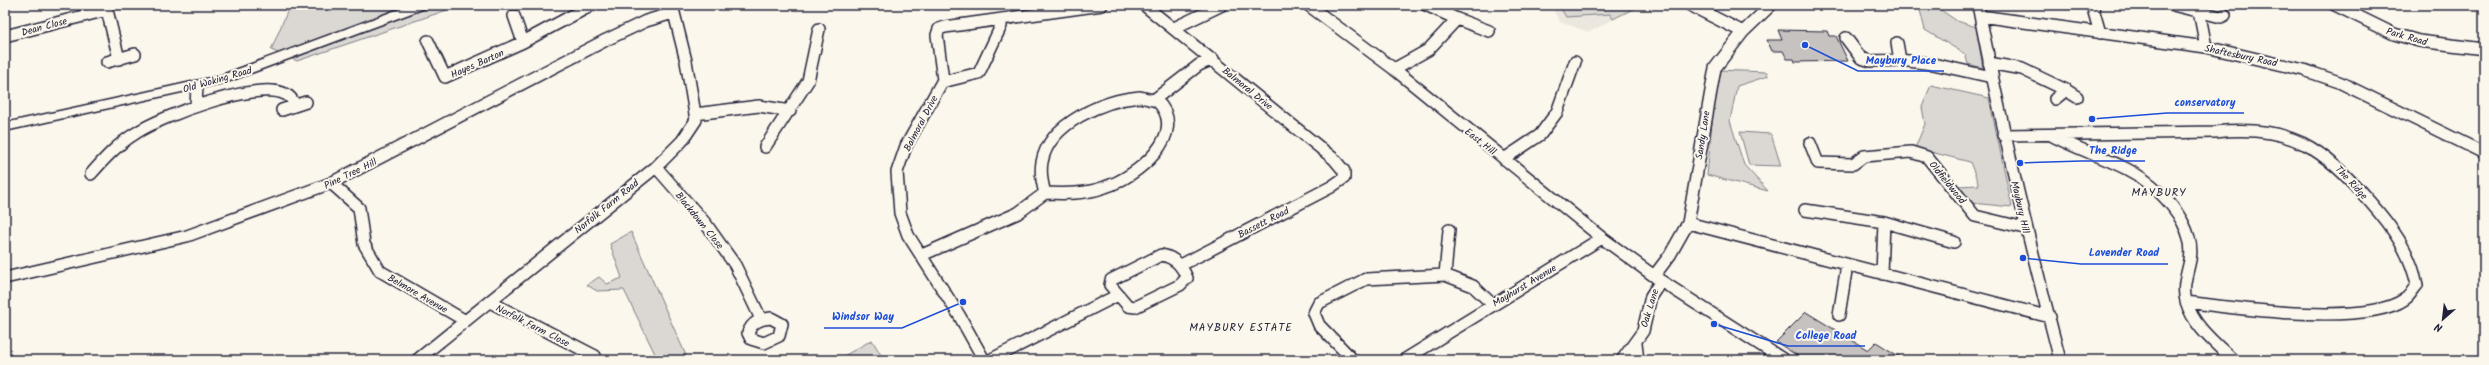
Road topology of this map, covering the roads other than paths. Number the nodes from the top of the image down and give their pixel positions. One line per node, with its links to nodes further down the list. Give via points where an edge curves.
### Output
1 (421, 5): 43 (main road, Old Woking Road, via 245,71)
2 (592, 5): 29 (street, Hayes Barton)
3 (1102, 5): 19 (street)
4 (1144, 5): 21 (street, Balmoral Drive)
5 (1222, 5): 21 (street)
6 (1308, 5): 40 (street, East Hill)
7 (1426, 5): 20 (street)
8 (1690, 5): 24 (street)
9 (1771, 5): 24 (street, Sandy Lane)
10 (2092, 5): 25 (street)
11 (2172, 5): 16 (street)
12 (2335, 5): 32 (street, Park Road, via 2394,34 2419,41)
13 (108, 7): 26 (street, Dean Close); 34 (street, Dean Close)
14 (672, 9): 51 (street, via 686,61); 62 (street, Pine Tree Hill, via 606,40)
15 (1979, 10): 25 (street, Shaftesbury Road); 39 (street, Maybury Hill)
16 (2199, 11): 18 (street); 31 (street)
17 (514, 16): 29 (street)
18 (2225, 16)
19 (1001, 19): 42 (street, via 1001,26 979,73); 42 (street, via 939,29 937,35 943,70)
20 (1457, 19): 23 (street); 40 (street, via 1428,50)
21 (1174, 28): 35 (street, Balmoral Drive)
22 (819, 29): 50 (street, via 808,81)
23 (1489, 31)
24 (1743, 32): 66 (street, Sandy Lane, via 1720,59 1712,78)
25 (2100, 33): 31 (street, Shaftesbury Road)
26 (5, 36)
27 (1846, 38): 36 (street, via 1861,58 1871,61)
28 (428, 41): 29 (street, Hayes Barton, via 445,77)
29 (522, 42)
30 (1897, 43): 36 (street)
31 (2206, 47): 57 (street, Shaftesbury Road, via 2277,62 2331,78)
32 (2484, 49)
33 (135, 54): 34 (street)
34 (119, 59): 37 (street)
35 (1213, 59): 47 (street, via 1200,65); 61 (street, Balmoral Drive, via 1334,159 1344,171)
36 (1900, 60): 41 (street, via 1933,64)
37 (108, 62)
38 (1575, 62): 58 (street, via 1557,112 1540,135)
39 (1989, 63): 41 (street, Maybury Hill); 44 (street, via 2022,69)
40 (1394, 69): 58 (street, East Hill)
41 (1992, 77): 53 (street, Maybury Hill)
42 (942, 82): 71 (street, Balmoral Drive, via 906,146 897,172 900,213 908,235)
43 (197, 86): 48 (street); 52 (main road, Old Woking Road)
44 (2066, 90): 45 (street); 46 (street)
45 (2077, 97)
46 (2055, 99)
47 (1155, 100): 63 (street, via 1144,97 1124,99 1092,110 1072,122 1050,141 1041,162 1041,182); 63 (street, via 1163,107 1168,117 1165,139 1149,159 1129,177 1076,195)
48 (196, 106): 49 (street, via 272,91 283,92 300,104); 60 (street, via 148,124 117,146)
49 (282, 110)
50 (790, 111): 51 (street, via 759,106); 56 (street)
51 (695, 114): 59 (street, Norfolk Farm Road, via 696,120 682,140)
52 (5, 127)
53 (2004, 135): 54 (street, The Ridge); 67 (street, Maybury Hill)
54 (2051, 135): 80 (street, via 2064,143 2097,154 2138,176 2164,197 2181,219 2193,243 2182,283); 80 (street, The Ridge, via 2215,132 2246,129 2266,132 2305,144 2324,154 2345,173 2384,217 2405,246 2414,265 2417,285 2405,299 2379,309 2344,314 2255,311)
55 (1810, 143): 67 (street, Oldfieldwood, via 1818,163 1853,164 1864,156 1911,152 1927,156 1975,216)
56 (765, 147)
57 (2484, 153)
58 (1504, 159): 69 (street, East Hill)
59 (656, 167): 79 (street, Norfolk Farm Road); 84 (street, Blackdown Close, via 706,224 731,259)
60 (91, 174)
61 (1344, 178): 72 (street, Bassett Road)
62 (331, 183): 76 (street, Pine Tree Hill, via 187,236); 85 (street, Belmore Avenue, via 359,208 364,244 380,271)
63 (1045, 193): 71 (street, via 1018,213)
64 (1806, 210): 65 (street)
65 (1884, 222): 70 (street); 74 (street)
66 (1688, 223): 73 (street); 77 (street, Sandy Lane)
67 (2025, 228): 83 (street, Maybury Hill)
68 (1448, 230): 75 (street)
69 (1602, 238): 77 (street, East Hill); 81 (street, Mayhurst Avenue)
70 (1954, 242)
71 (922, 255): 90 (street, Balmoral Drive)
72 (1181, 265): 78 (street, via 1187,278 1180,285 1135,307 1128,306); 78 (street, via 1166,255 1160,255 1111,280 1110,285)
73 (1847, 265): 74 (street); 82 (street)
74 (1882, 274): 83 (street)
75 (1444, 275): 81 (street, via 1473,286); 92 (street, via 1366,278 1319,303 1314,313 1319,325)
76 (5, 278)
77 (1657, 279): 86 (street, Oak Lane, via 1645,326); 87 (street, East Hill)
78 (1118, 295): 91 (street)
79 (490, 302): 85 (street, Norfolk Farm Road); 89 (street, Norfolk Farm Close, via 595,356)
80 (2186, 302): 98 (street, via 2196,322)
81 (1492, 304): 93 (street, Mayhurst Avenue)
82 (1839, 314)
83 (2050, 317): 97 (street, Maybury Hill)
84 (761, 319)
85 (464, 320): 88 (street, Norfolk Farm Road)
86 (1636, 344): 94 (street, Oak Lane); 95 (street)
87 (1772, 357): 96 (street, East Hill)
88 (417, 360)
89 (597, 360)
90 (984, 360)
91 (990, 360)
92 (1353, 360)
93 (1404, 360)
94 (1622, 360)
95 (1638, 360)
96 (1784, 360)
97 (2060, 360)
98 (2232, 360)

